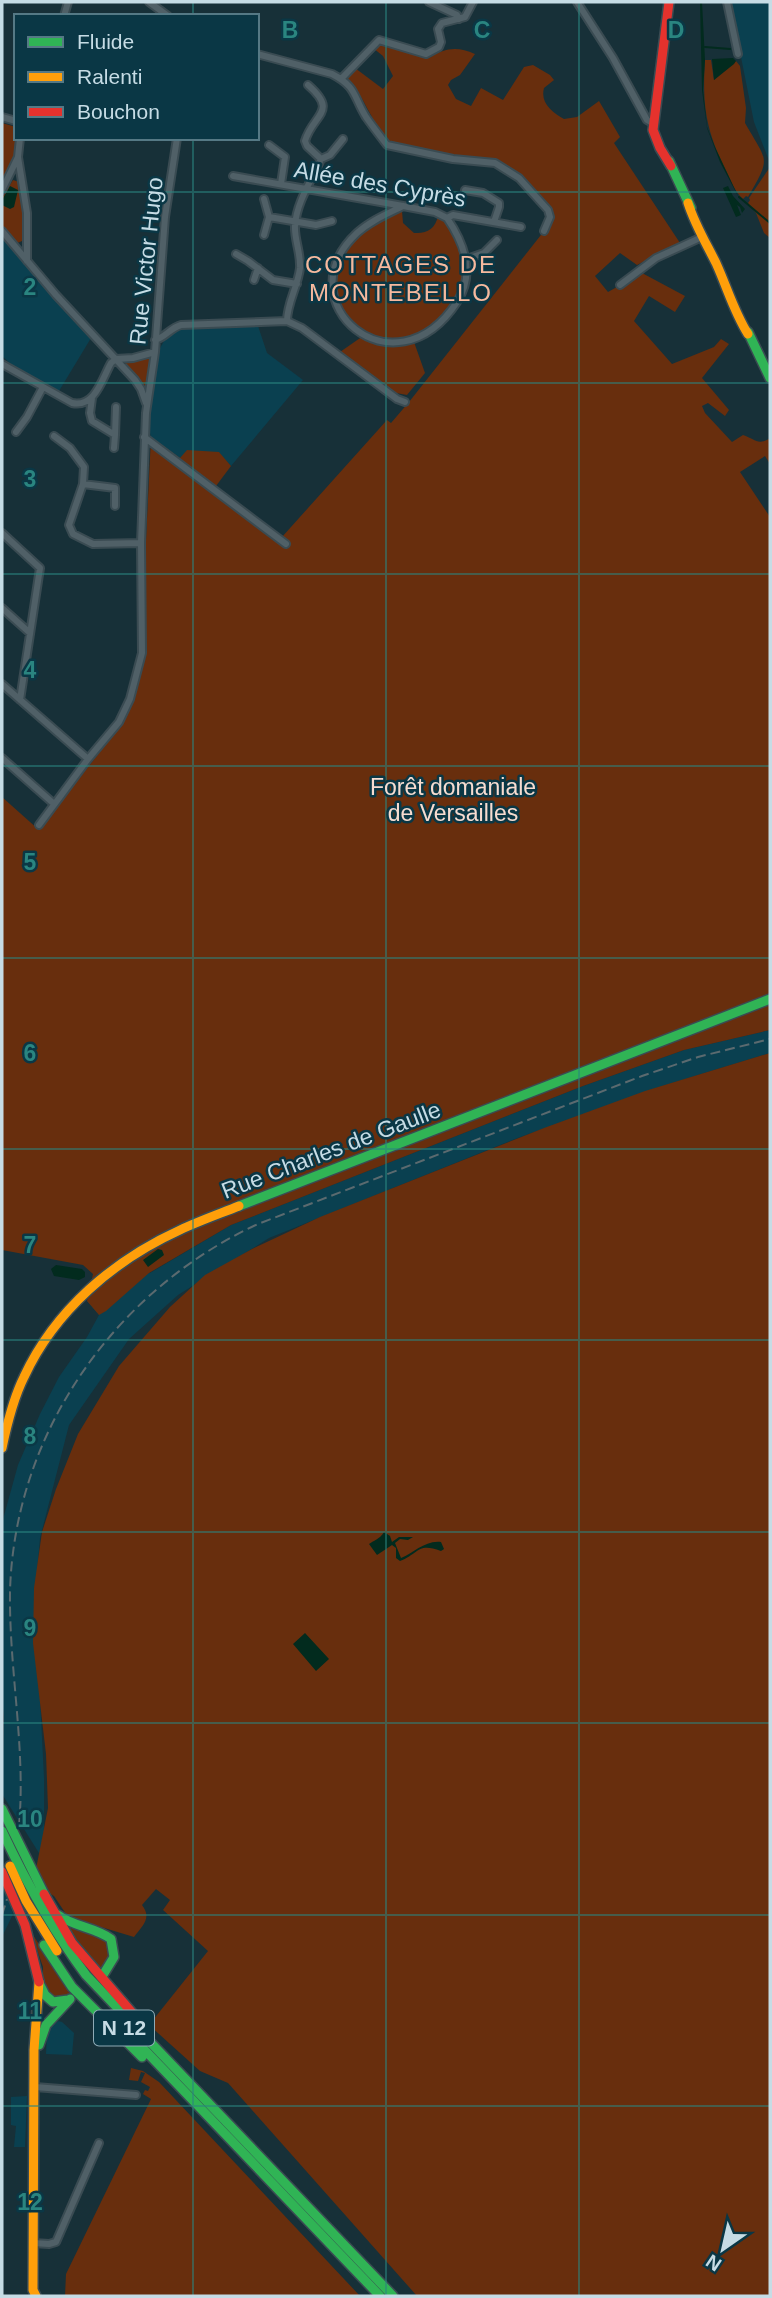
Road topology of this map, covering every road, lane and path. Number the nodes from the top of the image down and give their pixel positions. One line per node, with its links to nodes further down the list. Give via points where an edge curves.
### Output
1 (149, 2): 7 (street)
2 (429, 2): 8 (street)
3 (473, 2): 8 (street)
4 (577, 2): 13 (street, via 647,120)
5 (669, 2): 13 (main road)
6 (727, 2): 9 (street)
7 (165, 14)
8 (459, 19): 11 (street, via 442,23 439,47 426,54 379,40)
9 (738, 54)
10 (259, 55): 11 (street)
11 (341, 79): 36 (street, via 353,89 365,116 387,145 453,159 488,161 519,178 548,210)
12 (307, 85): 19 (street, via 323,102 305,141)
13 (654, 124): 38 (main road, via 655,136)
14 (343, 139): 19 (street)
15 (20, 140): 18 (street)
16 (177, 140): 50 (street, Rue Victor Hugo)
17 (269, 145): 23 (street, via 285,158)
18 (18, 157): 20 (street); 22 (street)
19 (321, 159): 24 (street)
20 (10, 175): 22 (street); 25 (street)
21 (233, 176): 23 (street, Allée des Cyprès)
22 (23, 179): 40 (street)
23 (281, 184): 24 (street, Allée des Cyprès)
24 (306, 189): 28 (street, Allée des Cyprès); 32 (street)
25 (2, 190)
26 (465, 190): 33 (street, via 483,193 499,203)
27 (264, 199): 29 (street)
28 (403, 206): 30 (street, Allée des Cyprès); 43 (street, via 358,232 337,262 332,291 351,325 388,343 422,337 444,319 460,297)
29 (269, 217): 32 (street); 37 (street)
30 (447, 218): 33 (street, Allée des Cyprès); 43 (street)
31 (332, 221): 32 (street, via 316,225)
32 (295, 222): 47 (street, via 300,266)
33 (494, 222): 34 (street, Allée des Cyprès)
34 (521, 227)
35 (2, 231): 41 (street)
36 (544, 231)
37 (264, 235)
38 (702, 237): 48 (street, via 656,258); 54 (main road)
39 (497, 240): 43 (street, via 484,253)
40 (27, 241): 41 (street); 44 (street)
41 (15, 247): 44 (street)
42 (236, 254): 45 (street)
43 (467, 259)
44 (27, 261): 52 (street)
45 (258, 268): 46 (street); 47 (street, via 273,279)
46 (254, 280)
47 (297, 284): 49 (street)
48 (620, 285)
49 (286, 321): 50 (street, via 181,325); 61 (street)
50 (155, 340): 51 (street, Rue Victor Hugo)
51 (155, 352): 52 (street); 57 (street, Rue Victor Hugo)
52 (116, 359): 59 (street); 60 (street)
53 (2, 364): 56 (street)
54 (763, 365): 55 (main road); 58 (main road)
55 (770, 378)
56 (43, 387): 62 (street); 66 (street)
57 (151, 387): 59 (street); 63 (street, Rue Victor Hugo)
58 (770, 387)
59 (141, 389): 63 (street)
60 (92, 398): 62 (street); 65 (street)
61 (405, 402)
62 (80, 405): 65 (street)
63 (146, 406): 69 (street)
64 (116, 407): 67 (street)
65 (90, 413): 67 (street, via 92,421)
66 (16, 432)
67 (116, 435): 70 (street)
68 (54, 436): 71 (street, via 80,458)
69 (144, 437): 74 (street); 75 (street)
70 (114, 448)
71 (83, 484): 72 (street, via 114,488); 74 (street, via 70,520 73,534 93,544)
72 (115, 506)
73 (2, 533): 77 (street, via 39,566)
74 (141, 542): 81 (street, via 142,653 135,682 119,722)
75 (286, 544)
76 (2, 608): 77 (street)
77 (30, 633): 79 (street)
78 (2, 684): 79 (street)
79 (20, 700): 81 (street)
80 (2, 758): 82 (street)
81 (88, 759): 82 (street)
82 (53, 803): 83 (street)
83 (39, 825)
84 (770, 999): 85 (main road, Rue Charles de Gaulle, via 153,1242 97,1280 61,1317 28,1367)
85 (2, 1448)
86 (2, 1809): 90 (main road)
87 (2, 1831): 96 (main road, N 12, via 66,1950)
88 (2, 1850): 100 (main road, N 12, via 26,1901 66,1964)
89 (2, 1872): 91 (main road)
90 (44, 1894): 92 (main road, via 64,1921 111,1939 114,1957); 96 (main road, via 68,1937 147,2030)
91 (15, 1898): 93 (main road); 100 (main road, via 72,1987)
92 (103, 1975)
93 (39, 1982): 94 (main road); 95 (main road, via 49,2000 70,1999)
94 (37, 2015): 95 (main road, via 45,2012); 97 (main road)
95 (52, 2016): 97 (main road, via 40,2036)
96 (152, 2045): 105 (main road, N 12)
97 (35, 2069): 98 (main road)
98 (35, 2087): 99 (street); 102 (main road)
99 (135, 2095)
100 (195, 2103): 104 (main road, N 12)
101 (99, 2143): 102 (street, via 56,2242)
102 (33, 2243): 103 (main road)
103 (33, 2294)
104 (380, 2296)
105 (393, 2296)

